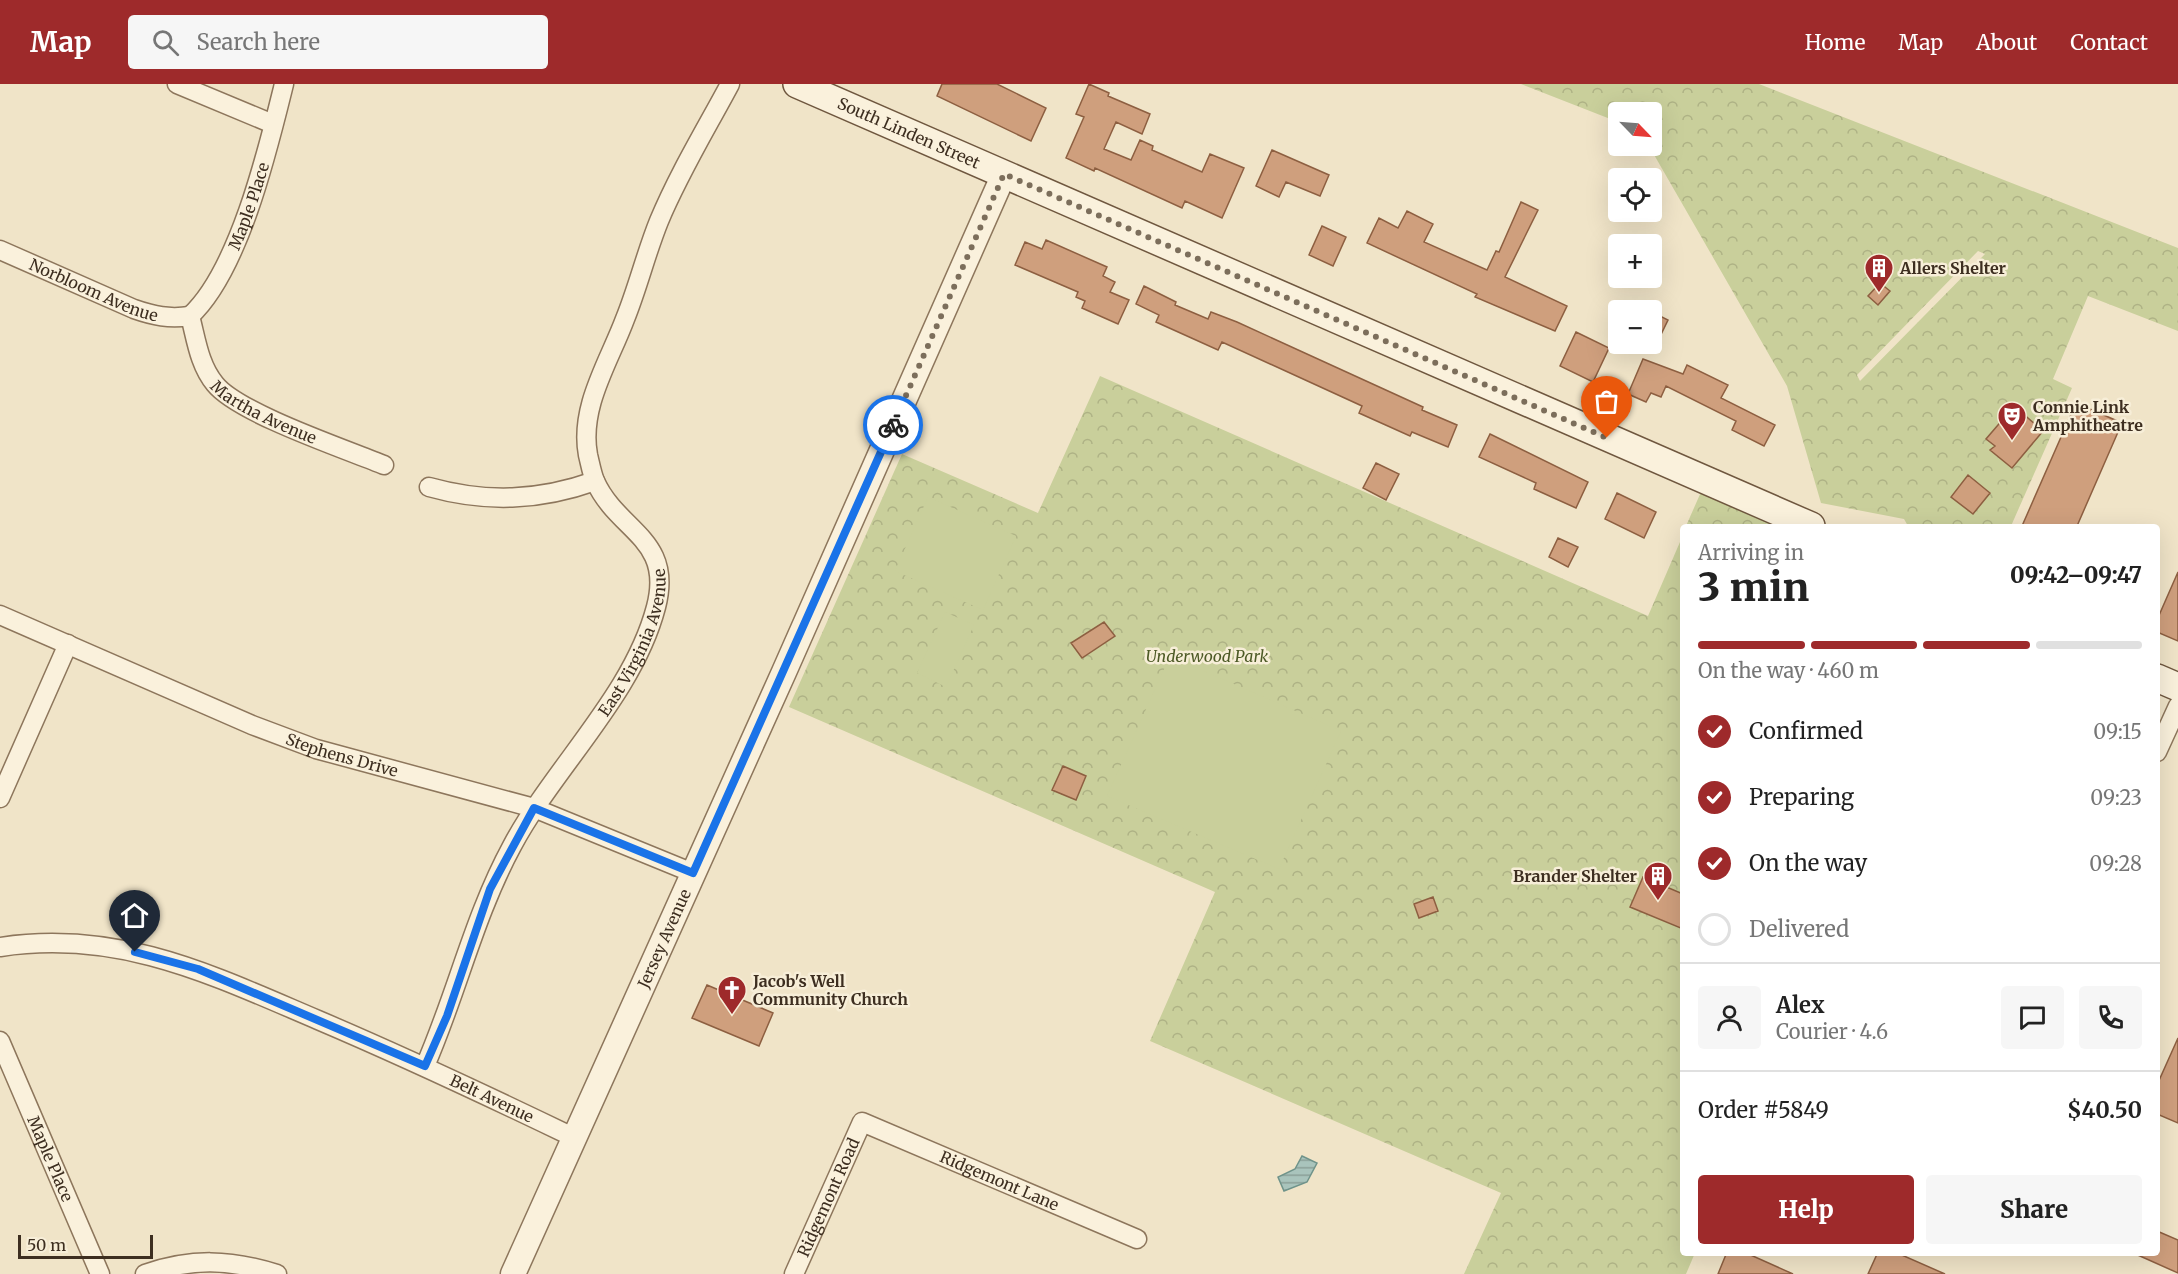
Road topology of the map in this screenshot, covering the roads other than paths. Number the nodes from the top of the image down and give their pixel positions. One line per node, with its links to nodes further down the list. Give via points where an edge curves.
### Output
1 (177, 84): 5 (street)
2 (284, 84): 5 (street, Maple Place)
3 (730, 84): 10 (street, East Virginia Avenue, via 660,219 597,387 586,430)
4 (797, 84): 6 (main road, South Linden Street)
5 (273, 124): 8 (street, Maple Place, via 256,189 228,257 206,301)
6 (1004, 174): 12 (main road, South Linden Street); 21 (street, Jersey Avenue)
7 (0, 250): 8 (street, Norbloom Avenue, via 142,312 173,318)
8 (190, 316): 9 (street, Martha Avenue, via 204,366 215,385 238,403)
9 (384, 465)
10 (595, 481): 11 (street, via 565,492 502,499 477,498); 20 (street, East Virginia Avenue, via 656,557 656,607 620,687)
11 (429, 486)
12 (1806, 524)
13 (0, 615): 14 (street, Stephens Drive)
14 (68, 644): 19 (street); 20 (street, Stephens Drive, via 316,749)
15 (2160, 679): 16 (main road)
16 (2178, 687)
17 (2178, 706): 18 (street)
18 (2160, 745)
19 (0, 798)
20 (534, 808): 21 (street, Stephens Drive); 24 (street, East Virginia Avenue, via 490,889 447,1016)
21 (693, 873): 26 (street, Jersey Avenue)
22 (0, 947): 24 (street, Belt Avenue, via 70,942 157,957 198,969)
23 (0, 1041): 28 (street, Maple Place)
24 (425, 1066): 26 (street, Belt Avenue)
25 (862, 1122): 27 (street, Ridgemont Lane); 32 (street, Ridgemont Road)
26 (575, 1138): 31 (street, Jersey Avenue)
27 (1137, 1239)
28 (100, 1274)
29 (145, 1274): 30 (street, via 196,1261 219,1261)
30 (277, 1274)
31 (513, 1274)
32 (794, 1274)

